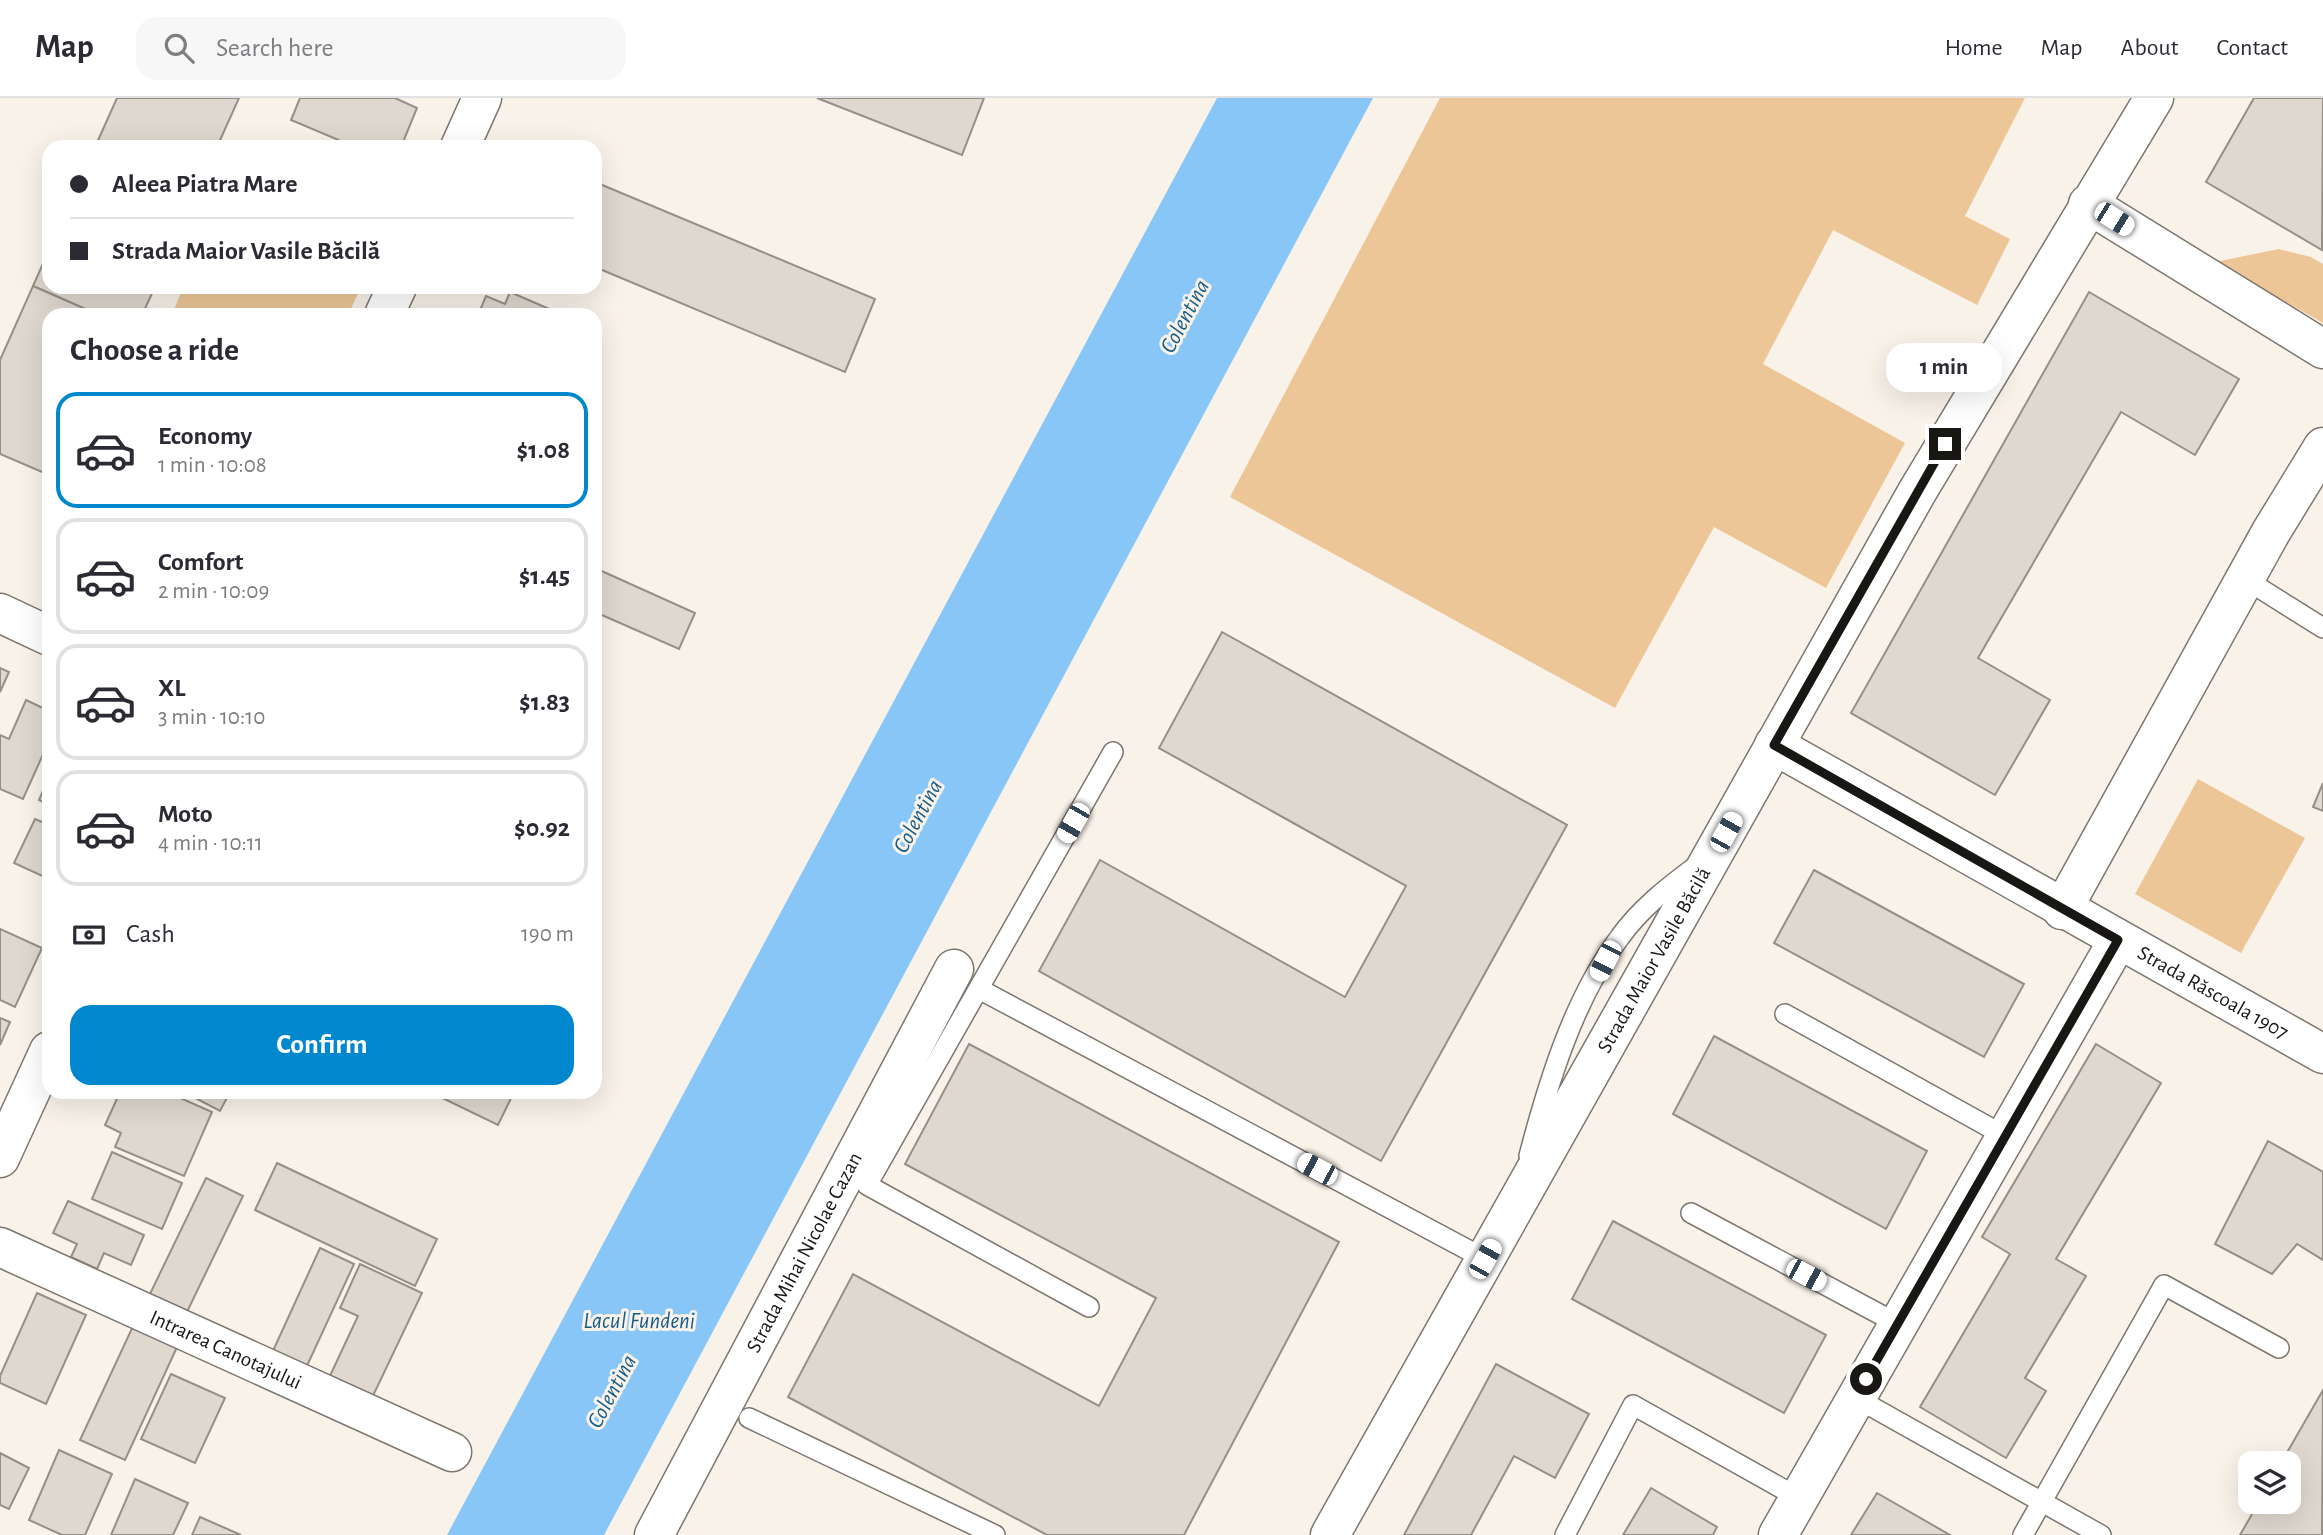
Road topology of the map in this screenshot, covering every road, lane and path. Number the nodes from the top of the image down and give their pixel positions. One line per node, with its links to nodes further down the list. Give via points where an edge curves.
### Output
1 (482, 98): 3 (street)
2 (2154, 98): 4 (street, Strada Maior Vasile Băcilă)
3 (463, 140)
4 (2088, 204): 5 (street); 11 (street, Strada Maior Vasile Băcilă, via 1916,492)
5 (2323, 349)
6 (2323, 447): 7 (street)
7 (2245, 579): 9 (lane); 13 (street)
8 (0, 613): 10 (street)
9 (2323, 628)
10 (42, 633)
11 (1774, 745): 13 (street, Strada Răscoala 1907); 23 (street, Strada Maior Vasile Băcilă)
12 (1113, 752): 15 (lane)
13 (2062, 910): 14 (street, Strada Răscoala 1907)
14 (2118, 940): 17 (street, Strada Răscoala 1907); 19 (street)
15 (967, 979): 23 (lane); 24 (lane, via 867,1185); 32 (street, Strada Mihai Nicolae Cazan)
16 (1785, 1014): 19 (lane)
17 (2323, 1054)
18 (42, 1066): 20 (street)
19 (2005, 1136): 25 (street)
20 (0, 1158)
21 (1692, 1213): 25 (lane)
22 (0, 1247): 29 (street, Intrarea Canotajului)
23 (1485, 1259): 34 (street, Strada Maior Vasile Băcilă)
24 (1089, 1307)
25 (1898, 1324): 27 (street)
26 (2278, 1348): 31 (lane, via 2164,1284)
27 (1856, 1398): 30 (street); 31 (lane)
28 (749, 1418): 33 (lane)
29 (452, 1452)
30 (1799, 1497): 35 (lane, via 1633,1405); 36 (street)
31 (2041, 1501): 37 (lane); 38 (lane)
32 (654, 1535)
33 (995, 1535)
34 (1330, 1535)
35 (1564, 1535)
36 (1778, 1535)
37 (2023, 1535)
38 (2101, 1535)

